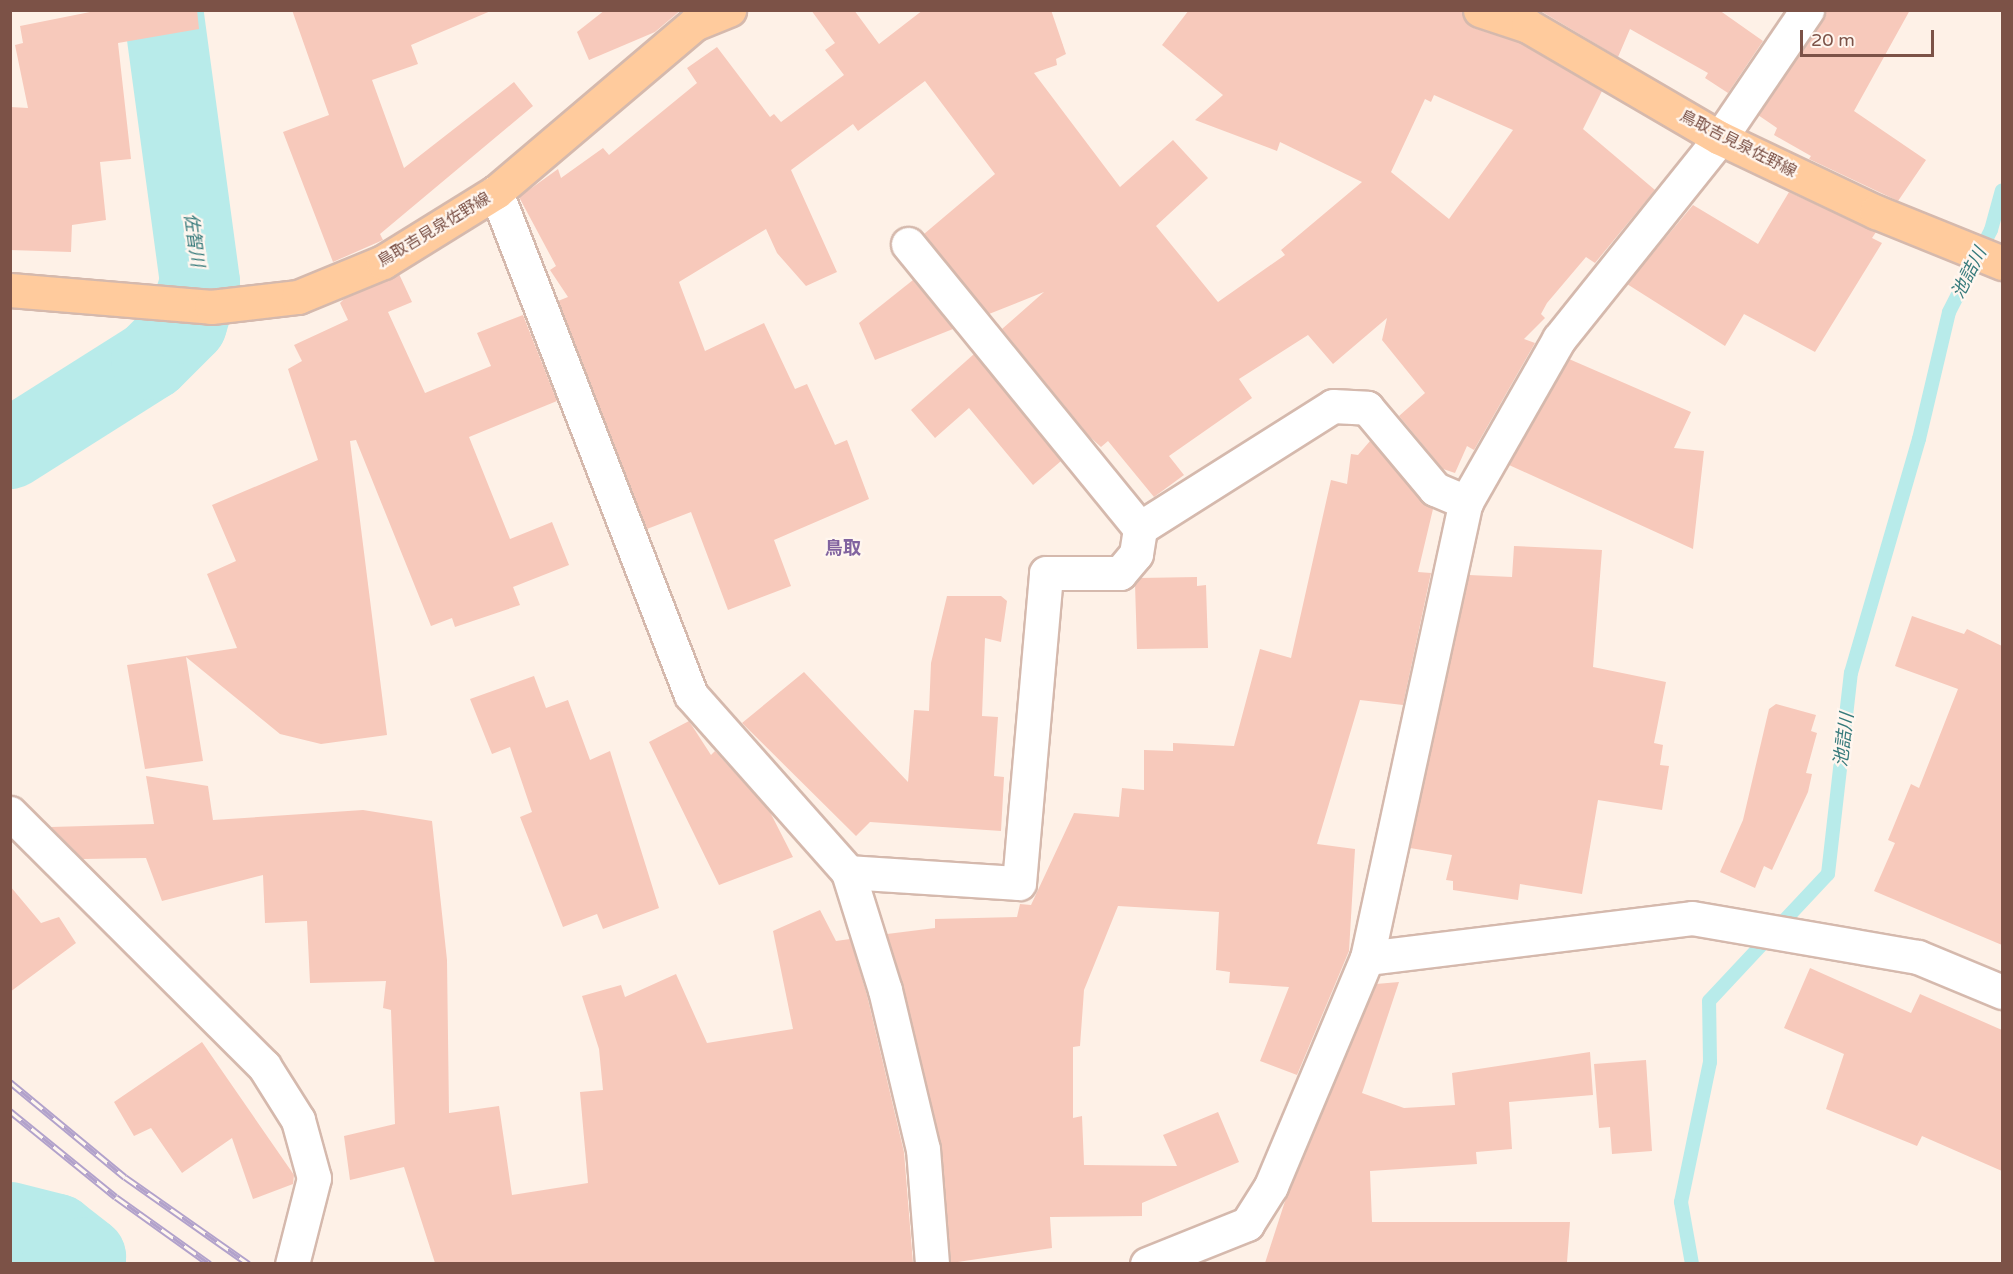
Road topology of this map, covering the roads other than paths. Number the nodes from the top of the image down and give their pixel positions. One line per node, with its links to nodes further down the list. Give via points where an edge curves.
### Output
1 (729, 10): 4 (main road, 鳥取吉見泉佐野線)
2 (1480, 10): 5 (main road, 鳥取吉見泉佐野線)
3 (1807, 10): 6 (street)
4 (691, 17): 7 (main road, 鳥取吉見泉佐野線)
5 (1531, 18): 6 (main road, 鳥取吉見泉佐野線)
6 (1720, 138): 9 (main road, 鳥取吉見泉佐野線); 11 (street, via 1559,339)
7 (496, 192): 10 (main road, 鳥取吉見泉佐野線, via 383,262 298,297 211,307); 14 (street, via 691,695)
8 (908, 244): 12 (street)
9 (1987, 257)
10 (10, 290)
11 (1466, 502): 12 (street, via 1435,489 1367,408 1333,406); 15 (street)
12 (1140, 528): 14 (street, via 1136,554 1120,573 1046,573 1019,883)
13 (10, 813): 17 (street, via 264,1066 298,1120 314,1178)
14 (848, 872): 18 (street, via 885,990 923,1149)
15 (1367, 958): 16 (street, via 1692,918 1918,957); 19 (street, via 1271,1186 1247,1224)
16 (2002, 992)
17 (292, 1263)
18 (933, 1263)
19 (1147, 1263)

